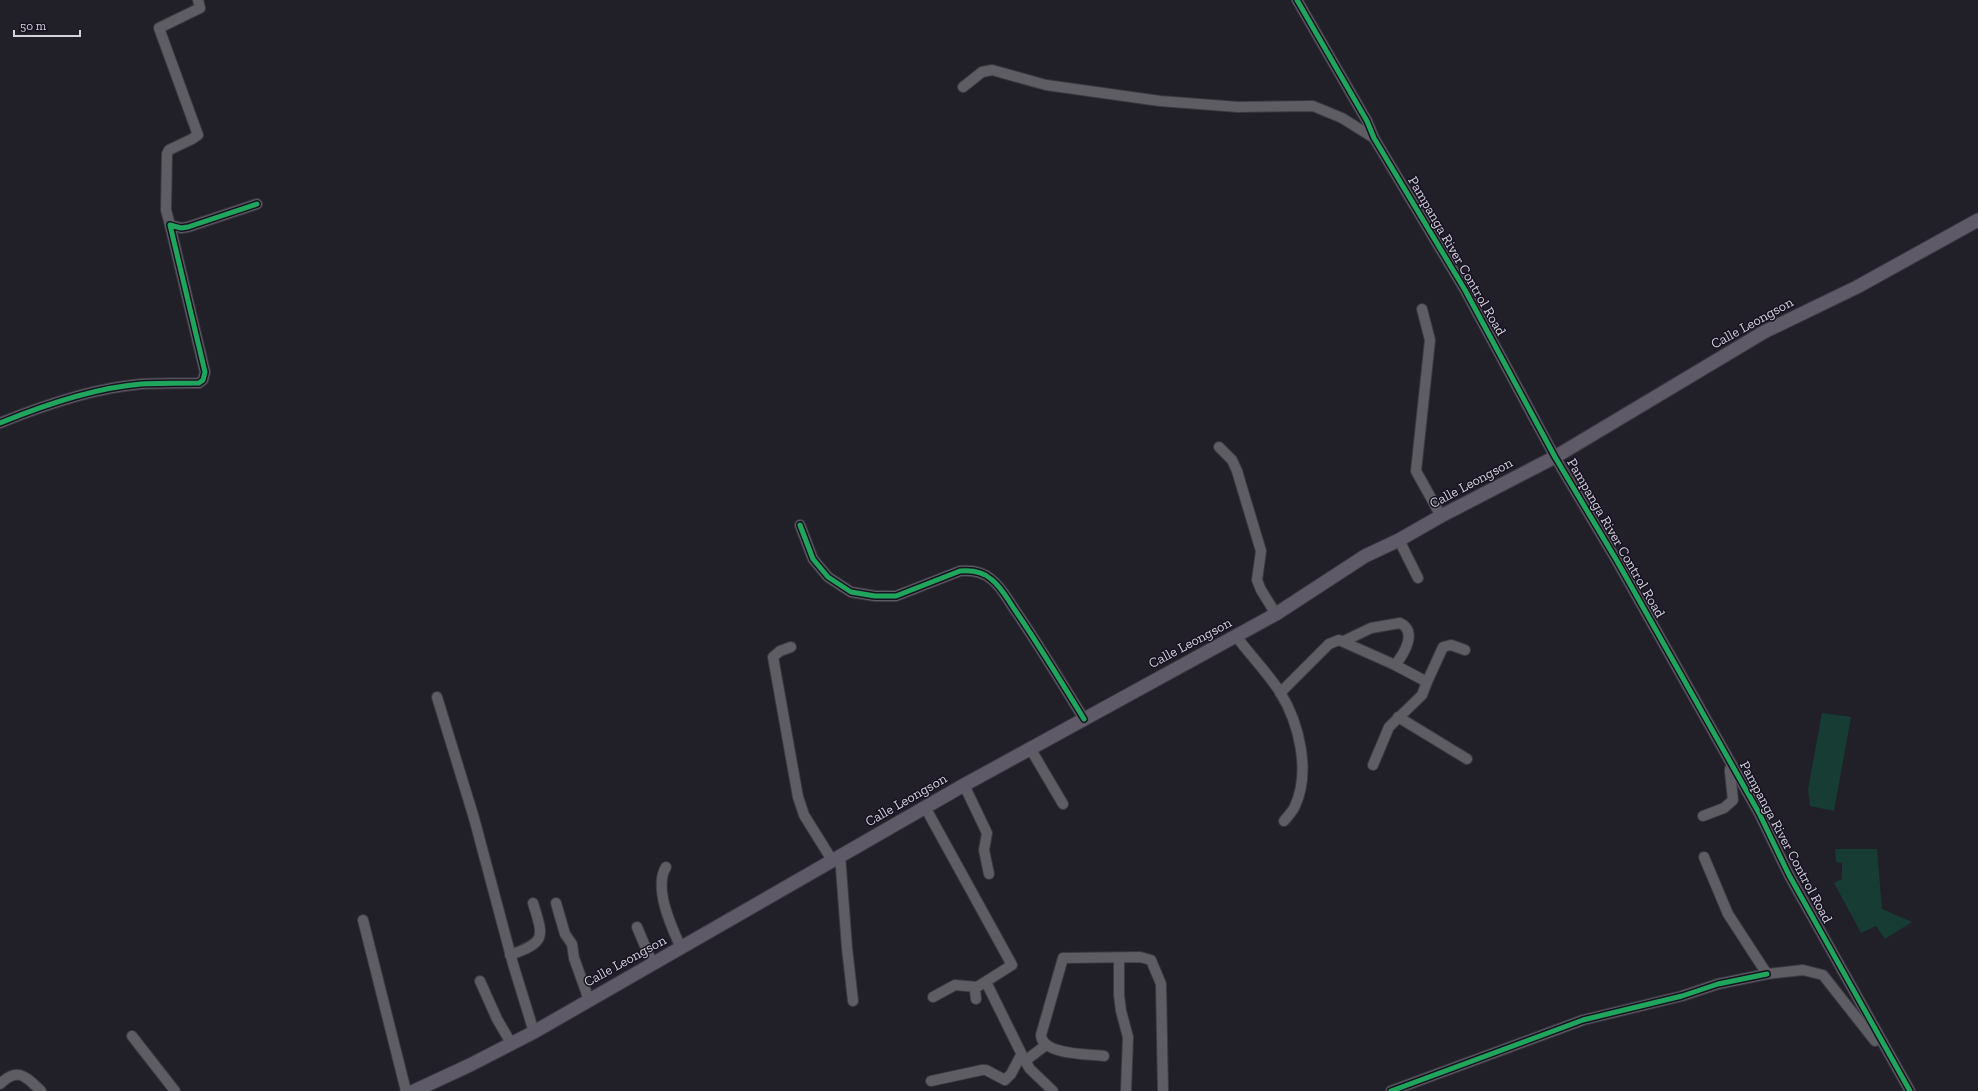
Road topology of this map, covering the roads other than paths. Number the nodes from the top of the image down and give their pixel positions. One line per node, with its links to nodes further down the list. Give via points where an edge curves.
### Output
1 (198, 0): 7 (street, via 200,8 159,28 198,135 169,150 167,154 165,197)
2 (1297, 0): 4 (street, Pampanga River Control Road, via 1367,121)
3 (963, 87): 4 (street, via 982,72 992,70 1046,85 1160,101 1238,107 1313,106 1342,118)
4 (1374, 138): 11 (street, Pampanga River Control Road, via 1465,290)
5 (257, 204): 7 (street, via 188,227)
6 (1978, 220): 11 (main road, Calle Leongson, via 1857,287 1764,332)
7 (170, 225): 9 (street, via 205,372 203,380 140,384 104,390 35,408)
8 (1422, 309): 12 (street, via 1430,340 1416,471)
9 (0, 423)
10 (1219, 447): 16 (street, via 1232,460 1237,471 1261,551 1257,580)
11 (1555, 457): 12 (main road, Calle Leongson); 30 (street, Pampanga River Control Road)
12 (1441, 516): 14 (main road, Calle Leongson)
13 (800, 525): 26 (street, via 813,559 828,577 851,592 896,596 960,571 971,570 991,578)
14 (1399, 540): 15 (street); 16 (main road, Calle Leongson, via 1365,556)
15 (1418, 578)
16 (1276, 614): 17 (main road, Calle Leongson)
17 (1236, 636): 23 (street); 26 (main road, Calle Leongson)
18 (1344, 641): 21 (street); 21 (street, via 1371,628 1400,623 1409,631 1408,641); 23 (street, via 1329,644)
19 (791, 647): 37 (street, via 773,657 798,797 804,815)
20 (1466, 650): 22 (street, via 1451,645 1442,647)
21 (1396, 665): 22 (street)
22 (1427, 682): 25 (street, via 1422,694)
23 (1280, 693): 35 (street, via 1296,727 1302,768 1300,795 1295,808)
24 (437, 697): 45 (street, via 474,818)
25 (1398, 717): 28 (street); 29 (street, via 1389,727)
26 (1084, 719): 27 (main road, Calle Leongson)
27 (1030, 748): 31 (main road, Calle Leongson); 32 (street)
28 (1467, 759)
29 (1373, 765)
30 (1732, 768): 34 (street, via 1730,772 1733,800 1724,808); 61 (street, Pampanga River Control Road)
31 (964, 786): 33 (main road, Calle Leongson); 39 (street, via 987,833 984,850)
32 (1063, 804)
33 (925, 808): 37 (main road, Calle Leongson); 50 (street, via 1012,965)
34 (1703, 816)
35 (1284, 820)
36 (1704, 857): 48 (street, via 1728,914)
37 (836, 858): 44 (main road, Calle Leongson); 54 (street)
38 (666, 867): 44 (street, via 661,880 666,911)
39 (988, 874)
40 (556, 902): 52 (street)
41 (533, 903): 45 (street, via 541,934 534,945)
42 (363, 920): 66 (street)
43 (637, 927): 47 (street)
44 (681, 948): 47 (main road, Calle Leongson)
45 (510, 955): 55 (street)
46 (1119, 958): 58 (street, via 1063,958 1041,1035 1042,1042); 69 (street, via 1121,1006 1128,1037); 70 (street, via 1140,956 1151,960 1161,984)
47 (653, 965): 52 (main road, Calle Leongson)
48 (1766, 974): 61 (street, via 1803,970 1823,975); 71 (street, via 1718,984 1682,996 1583,1020)
49 (480, 981): 57 (street)
50 (982, 984): 51 (street, via 955,985); 53 (street, via 975,990); 60 (street)
51 (933, 997)
52 (589, 1000): 55 (main road, Calle Leongson)
53 (976, 1000)
54 (853, 1001)
55 (534, 1032): 57 (main road, Calle Leongson)
56 (132, 1036): 65 (street)
57 (511, 1044): 67 (main road, Calle Leongson)
58 (1046, 1045): 59 (street, via 1060,1051); 60 (street)
59 (1104, 1056)
60 (1023, 1058): 62 (street, via 1005,1080 982,1070); 68 (street, via 1030,1070)
61 (1893, 1064): 72 (street, Pampanga River Control Road)
62 (930, 1081)
63 (0, 1084): 64 (street, via 7,1077 19,1074)
64 (41, 1091)
65 (175, 1091)
66 (406, 1091)
67 (414, 1091)
68 (1053, 1091)
69 (1126, 1091)
70 (1163, 1091)
71 (1391, 1091)
72 (1910, 1091)

